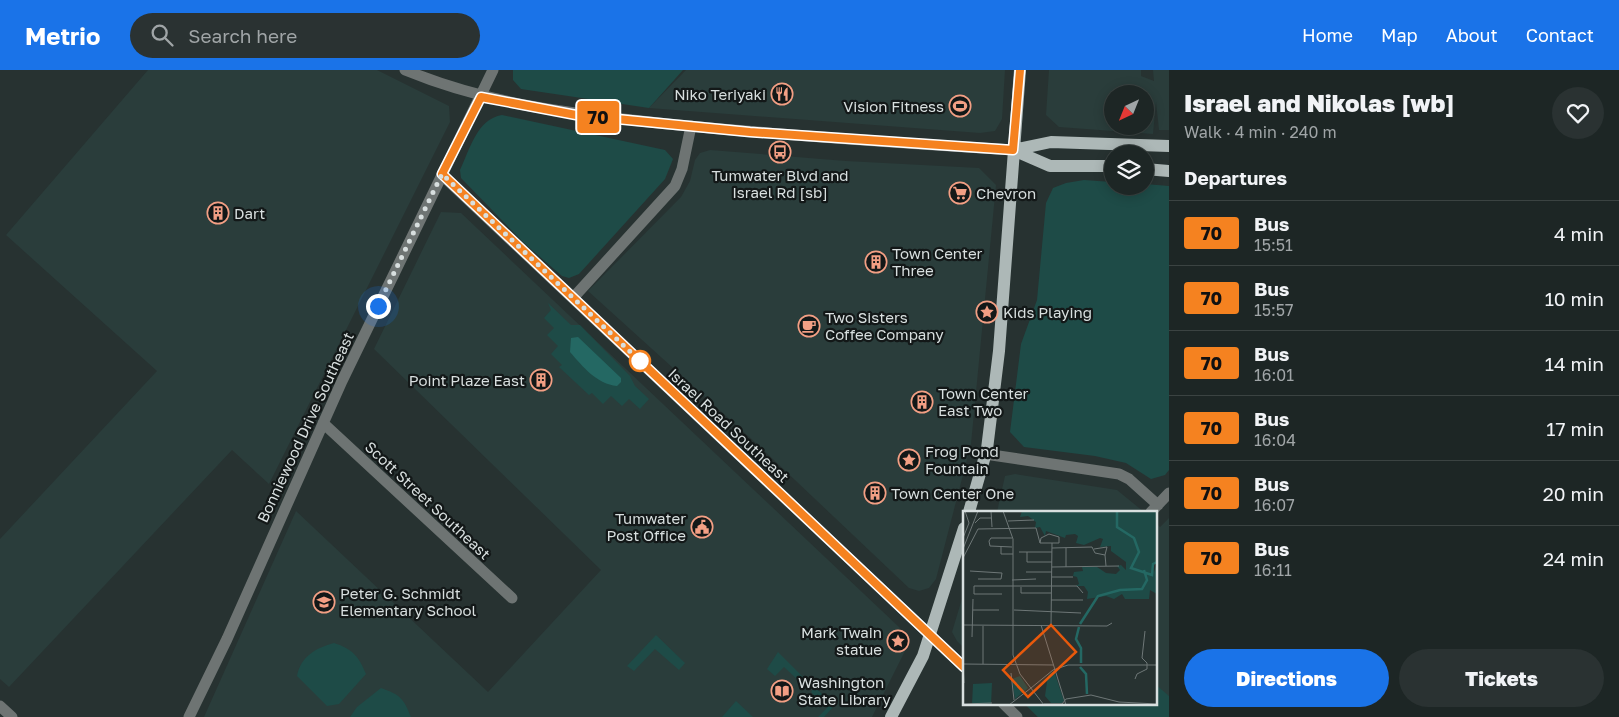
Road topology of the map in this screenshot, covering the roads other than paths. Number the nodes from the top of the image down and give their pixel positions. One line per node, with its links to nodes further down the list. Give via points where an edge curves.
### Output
1 (405, 70): 4 (street)
2 (493, 70): 4 (street, Bonniewood Drive Southeast)
3 (1020, 70): 7 (main road)
4 (481, 97): 5 (street, via 576,115); 11 (street, Bonniewood Drive Southeast)
5 (691, 126): 7 (street); 12 (street, via 675,186)
6 (1169, 146): 7 (main road, via 1051,142)
7 (1013, 150): 8 (main road, via 1050,166); 14 (main road, via 999,351)
8 (1104, 166)
9 (1154, 170): 10 (main road)
10 (1169, 171)
11 (442, 174): 12 (street, Israel Road Southeast); 13 (street, Bonniewood Drive Southeast)
12 (573, 298): 20 (street, Israel Road Southeast)
13 (323, 423): 19 (street, Scott Street Southeast); 23 (street, Bonniewood Drive Southeast)
14 (985, 454): 16 (street, via 1118,474 1130,479); 17 (main road)
15 (1169, 493): 16 (street)
16 (1154, 509)
17 (969, 511)
18 (963, 531): 20 (main road)
19 (512, 598)
20 (930, 635): 21 (street, Israel Road Southeast); 24 (main road, via 923,656)
21 (963, 666)
22 (1004, 704): 25 (street)
23 (189, 717)
24 (891, 717)
25 (1017, 717)

